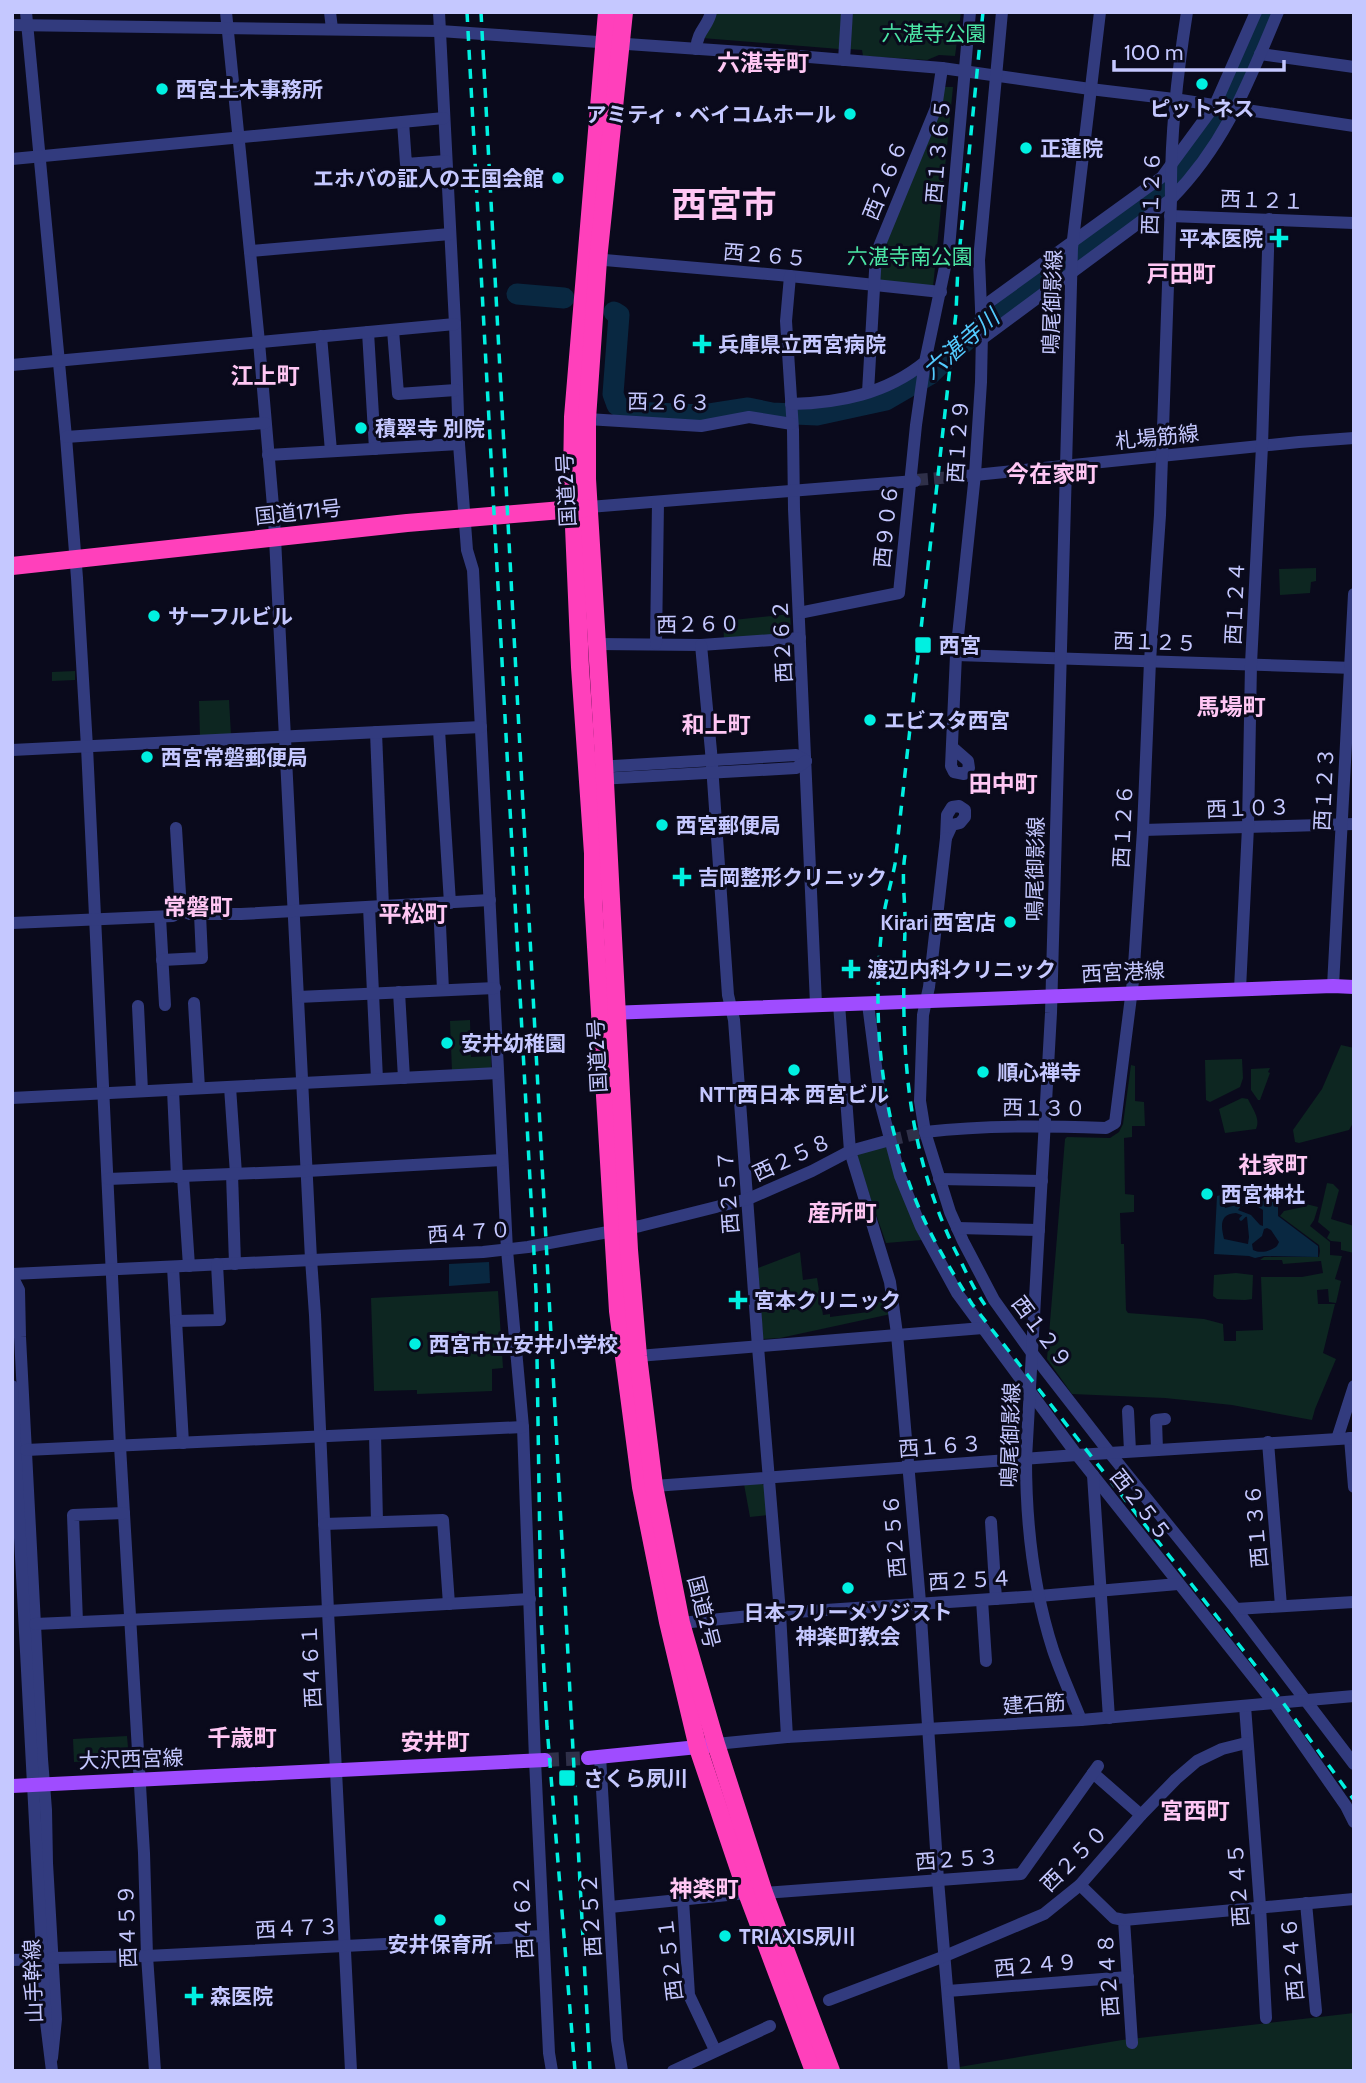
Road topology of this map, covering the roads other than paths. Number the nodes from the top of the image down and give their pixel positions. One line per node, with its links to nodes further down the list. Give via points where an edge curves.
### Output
1 (226, 12): 16 (street, 西４６１)
2 (330, 12): 17 (street)
3 (439, 12): 18 (street, 西４６２)
4 (607, 12): 19 (highway, 国道2号)
5 (624, 12): 19 (highway, 国道2号)
6 (711, 12): 20 (street, via 697,35)
7 (847, 12): 22 (street)
8 (970, 12): 25 (street, 西１３６５)
9 (1002, 12): 26 (street, 西１２９)
10 (1100, 12): 27 (street, 鳴尾御影線)
11 (1187, 12): 28 (street, 西１２６)
12 (1256, 12): 29 (street)
13 (1278, 12): 21 (street)
14 (27, 18): 15 (street); 16 (street); 35 (street, 西４５９)
15 (12, 25)
16 (228, 27): 17 (street); 34 (street, 西４６１)
17 (331, 29): 18 (street)
18 (440, 31): 19 (street); 31 (street, 西４６２)
19 (613, 43): 20 (street); 46 (highway, 国道2号)
20 (696, 49): 22 (street)
21 (1260, 54): 23 (street); 30 (street)
22 (844, 61): 24 (street)
23 (1354, 67)
24 (942, 68): 25 (street); 49 (street, 西２６６, via 936,108 876,254)
25 (964, 71): 26 (street); 50 (street, 西１３６５)
26 (995, 76): 27 (street); 51 (street, 西１２９, via 979,260)
27 (1090, 89): 28 (street); 44 (street, 鳴尾御影線)
28 (1174, 99): 29 (street); 38 (street, 西１２６)
29 (1217, 106): 30 (street); 38 (street)
30 (1235, 108): 33 (street); 39 (street, via 1190,180)
31 (444, 118): 32 (street); 37 (street, 西４６２)
32 (403, 122): 34 (street); 37 (street, via 406,164)
33 (1354, 126)
34 (238, 138): 35 (street); 45 (street, 西４６１)
35 (39, 157): 36 (street); 58 (street, 西４５９)
36 (12, 159)
37 (446, 161): 43 (street, 西４６２)
38 (1170, 171): 39 (street, 西１２６); 44 (street)
39 (1171, 196): 40 (street, 西１２６); 47 (street)
40 (1170, 215): 41 (street, 西１２１); 73 (street, 西１２６)
41 (1269, 219): 42 (street, 西１２１); 69 (street, 西１２４)
42 (1354, 223)
43 (450, 234): 45 (street); 52 (street, 西４６２)
44 (1073, 246): 47 (street, 鳴尾御影線); 51 (street)
45 (250, 251): 57 (street, 西４６１)
46 (592, 259): 48 (street, 西２６５); 64 (highway, 国道2号); 79 (highway, 国道2号, via 573,417)
47 (1072, 270): 56 (street); 74 (street, 鳴尾御影線)
48 (790, 276): 49 (street, 西２６５); 63 (street, 西２６２, via 786,321)
49 (875, 285): 50 (street, 西２６５); 62 (street, 西２６６)
50 (941, 292): 60 (street, 西１３６５)
51 (981, 312): 56 (street, 西１２９)
52 (456, 324): 53 (street); 61 (street, 西４６２)
53 (393, 330): 54 (street); 61 (street, via 398,394)
54 (368, 332): 55 (street); 70 (street)
55 (321, 336): 57 (street); 71 (street)
56 (982, 336): 75 (street, 西１２９)
57 (259, 342): 58 (street); 65 (street, 西４６１)
58 (58, 360): 59 (street); 66 (street, 西４５９)
59 (12, 365)
60 (924, 365): 62 (street, 西２６３); 76 (street, 西９０６)
61 (456, 390): 68 (street, 西４６２)
62 (868, 393): 63 (street, 西２６３)
63 (791, 414): 64 (street, 西２６３, via 748,416 701,426); 77 (street, 西２６２)
64 (587, 419): 79 (highway, 国道2号)
65 (265, 422): 66 (street); 72 (street, 西４６１)
66 (66, 437): 82 (street, 西４５９)
67 (1354, 438): 69 (street, 札場筋線)
68 (459, 444): 70 (street); 80 (street, 西４６２)
69 (1262, 446): 73 (street, 札場筋線); 93 (street, 西１２４)
70 (376, 449): 71 (street)
71 (331, 451): 72 (street)
72 (268, 455): 81 (street, 西４６１)
73 (1161, 456): 74 (street, 札場筋線); 92 (street, 西１２６)
74 (1066, 466): 75 (street, 札場筋線); 91 (street, 鳴尾御影線)
75 (970, 475): 90 (street, 西１２９)
76 (913, 481): 77 (street); 85 (street, 西９０６, via 899,593)
77 (794, 490): 78 (street); 85 (street, 西２６２)
78 (658, 502): 79 (street); 88 (street)
79 (581, 508): 80 (highway, 国道171号); 87 (highway, 国道2号); 104 (highway, 国道2号)
80 (465, 519): 81 (highway, 国道171号); 95 (street, 西４６２, via 473,570)
81 (275, 538): 82 (highway, 国道171号); 98 (street, 西４６１)
82 (75, 558): 83 (highway, 国道171号); 99 (street, 西４５９)
83 (12, 566)
84 (1354, 594): 94 (street, 西１２３)
85 (799, 613): 86 (street, 西２６２)
86 (800, 638): 89 (street, 西２６０); 102 (street, 西２６２)
87 (597, 644): 88 (street, 西２６０); 104 (highway, 国道2号)
88 (656, 644): 89 (street, 西２６０)
89 (701, 645): 103 (street, 西２５７)
90 (956, 655): 91 (street, 西１２５); 100 (street, 西１２９)
91 (1061, 658): 92 (street, 西１２５); 129 (street, 鳴尾御影線)
92 (1150, 661): 93 (street, 西１２５); 108 (street, 西１２６)
93 (1251, 664): 94 (street, 西１２５); 106 (street, 西１２４)
94 (1352, 668): 105 (street, 西１２３)
95 (481, 727): 96 (street); 110 (street, 西４６２)
96 (439, 730): 97 (street); 111 (street)
97 (376, 732): 98 (street); 113 (street)
98 (285, 736): 99 (street); 115 (street, 西４６１)
99 (87, 747): 101 (street); 118 (street, 西４５９)
100 (952, 747)
101 (12, 750)
102 (806, 761): 103 (street, via 796,768); 134 (street, 西２６２)
103 (712, 766): 104 (street); 138 (street, 西２５７)
104 (596, 773): 139 (highway, 国道2号)
105 (1347, 824): 106 (street, 西１０３); 121 (street, 西１２３)
106 (1248, 827): 108 (street, 西１０３); 124 (street, 西１２４)
107 (176, 828): 114 (street)
108 (1143, 830): 128 (street, 西１２６)
109 (946, 838): 131 (street, 西１２９)
110 (490, 900): 111 (street); 123 (street, 西４６２)
111 (445, 903): 113 (street); 125 (street)
112 (369, 907): 113 (street); 115 (street); 127 (street)
113 (383, 907)
114 (181, 910): 116 (street); 117 (street)
115 (294, 911): 116 (street); 130 (street, 西４６１)
116 (200, 914): 120 (street, via 202,958)
117 (160, 917): 118 (street); 120 (street)
118 (96, 919): 119 (street); 148 (street, 西４５９)
119 (12, 923)
120 (162, 960): 133 (street)
121 (1333, 986): 122 (main road, 西宮港線); 124 (main road, 西宮港線)
122 (1354, 987)
123 (495, 988): 125 (street); 140 (street, 西４６２)
124 (1240, 989): 128 (main road, 西宮港線)
125 (443, 990): 126 (street)
126 (399, 992): 127 (street); 141 (street)
127 (374, 993): 130 (street); 142 (street)
128 (1131, 993): 129 (main road, 西宮港線); 150 (street, 西１３０, via 1115,1124 1106,1128)
129 (1052, 996): 131 (main road, 西宮港線); 150 (street, 鳴尾御影線)
130 (298, 998): 143 (street, 西４６１)
131 (926, 1001): 136 (main road, 西宮港線); 151 (street, 西１２９, via 920,1101)
132 (194, 1003): 145 (street)
133 (165, 1004)
134 (816, 1004): 135 (main road, 西宮港線); 138 (main road, 西宮港線)
135 (839, 1004): 136 (main road, 西宮港線); 153 (street, 西２５６)
136 (868, 1004): 152 (street, 西２５５)
137 (138, 1006): 147 (street)
138 (732, 1007): 139 (main road, 西宮港線); 161 (street, 西２５７)
139 (609, 1013): 163 (highway, 国道2号)
140 (498, 1073): 141 (street); 154 (street, 西４６２)
141 (404, 1078): 142 (street)
142 (377, 1079): 143 (street)
143 (302, 1083): 144 (street); 155 (street, 西４６１)
144 (230, 1087): 145 (street); 156 (street)
145 (199, 1088): 146 (street)
146 (173, 1090): 147 (street); 157 (street)
147 (142, 1091): 148 (street)
148 (103, 1094): 149 (street); 158 (street, 西４５９)
149 (12, 1098)
150 (1045, 1126): 151 (street, 西１３０); 160 (street, 鳴尾御影線)
151 (925, 1132): 159 (street, 西１２９)
152 (890, 1140): 153 (street, 西２５８); 174 (street, 西２５５, via 921,1227 957,1293)
153 (850, 1151): 161 (street, 西２５８); 175 (street, 西２５６, via 890,1282)
154 (502, 1160): 155 (street); 165 (street, 西４６２)
155 (307, 1171): 156 (street); 166 (street, 西４６１)
156 (234, 1174): 157 (street); 168 (street)
157 (180, 1177): 158 (street); 169 (street)
158 (108, 1179): 171 (street, 西４５９)
159 (939, 1179): 160 (street); 162 (street, 西１２９)
160 (1042, 1181): 164 (street, 鳴尾御影線)
161 (748, 1199): 163 (street, 西２５８); 176 (street, 西２５７)
162 (957, 1228): 164 (street); 177 (street, 西１２９, via 994,1300)
163 (621, 1229): 165 (street, 西４７０); 178 (highway, 国道2号); 233 (highway, 国道2号, via 618,1311 637,1463 668,1622)
164 (1039, 1230): 177 (street, 鳴尾御影線)
165 (507, 1250): 166 (street, 西４７０); 184 (street, 西４６２)
166 (311, 1259): 168 (street, 西４７０); 186 (street, 西４６１)
167 (217, 1264): 168 (street, 西４７０); 169 (street, 西４７０); 173 (street, via 220,1320)
168 (236, 1264)
169 (189, 1266): 170 (street, 西４７０)
170 (173, 1267): 171 (street, 西４７０); 173 (street)
171 (113, 1269): 172 (street, 西４７０); 191 (street, 西４５９)
172 (12, 1275): 192 (street, 山手幹線, via 19,1290)
173 (176, 1321): 190 (street)
174 (983, 1328): 175 (street); 181 (street, 西２５５)
175 (897, 1334): 176 (street); 198 (street, 西２５６)
176 (758, 1347): 178 (street); 200 (street, 西２５７)
177 (1032, 1353): 181 (street, 鳴尾御影線); 195 (street, 西１２９)
178 (638, 1356): 201 (highway, 国道2号)
179 (12, 1386): 192 (street, 山手幹線)
180 (1354, 1386): 188 (street)
181 (1031, 1393): 196 (street, 西２５５); 197 (street, 鳴尾御影線)
182 (1128, 1411): 194 (street)
183 (1165, 1419): 193 (street, via 1156,1420)
184 (523, 1427): 185 (street); 210 (street, 西４６２)
185 (375, 1434): 186 (street); 204 (street)
186 (321, 1436): 190 (street); 206 (street, 西４６１)
187 (1352, 1438): 188 (street, 西１６３); 202 (street)
188 (1337, 1439): 189 (street, 西１６３)
189 (1269, 1442): 193 (street, 西１６３); 215 (street, 西１３６)
190 (183, 1443): 191 (street)
191 (120, 1446): 192 (street); 203 (street, 西４５９)
192 (18, 1450): 222 (street, 山手幹線)
193 (1157, 1450): 194 (street, 西１６３)
194 (1130, 1451): 195 (street, 西１６３)
195 (1109, 1452): 196 (street, 西１６３); 216 (street, 西１２９)
196 (1077, 1455): 197 (street, 西１６３); 199 (street, 西２５５)
197 (1026, 1460): 198 (street, 西１６３); 209 (street, 鳴尾御影線, via 1030,1550)
198 (908, 1467): 200 (street, 西１６３); 212 (street, 西２５６)
199 (1093, 1475): 207 (street, 西２５５); 208 (street)
200 (769, 1477): 201 (street, 西１６３); 218 (street, 西２５７)
201 (654, 1486): 221 (highway, 国道2号)
202 (1354, 1487)
203 (124, 1513): 219 (street, 西４５９); 220 (street, via 73,1515)
204 (377, 1522): 206 (street); 214 (street, via 443,1520)
205 (991, 1522): 211 (street)
206 (324, 1524): 217 (street, 西４６１)
207 (1178, 1584): 208 (street, 西２５４); 226 (street, 西２５５)
208 (1099, 1591): 209 (street, 西２５４); 228 (street)
209 (1039, 1596): 211 (street, 西２５４); 229 (street, 鳴尾御影線)
210 (530, 1599): 214 (street); 235 (street, 西４６２)
211 (989, 1599): 212 (street, 西２５４); 223 (street)
212 (920, 1602): 218 (street, 西２５４); 230 (street, 西２５６)
213 (1354, 1602): 215 (street)
214 (449, 1604): 217 (street)
215 (1282, 1606): 216 (street)
216 (1236, 1609): 225 (street, 西１２９)
217 (328, 1611): 219 (street); 237 (street, 西４６１)
218 (780, 1613): 221 (street, 西２５４); 231 (street, 西２５７)
219 (130, 1620): 220 (street); 238 (street, 西４５９)
220 (77, 1622): 222 (street)
221 (681, 1623): 233 (highway, 国道2号)
222 (23, 1624): 239 (street, 山手幹線)
223 (986, 1661)
224 (1354, 1696): 225 (street, 建石筋)
225 (1306, 1700): 226 (street, 建石筋); 236 (street, 西１２９)
226 (1274, 1703): 227 (street, 建石筋); 242 (street, 西２５５)
227 (1245, 1706): 228 (street, 建石筋); 232 (street, 西２４５)
228 (1109, 1718): 229 (street, 建石筋)
229 (1081, 1720): 230 (street, 建石筋)
230 (929, 1729): 231 (street, 建石筋); 243 (street, 西２５６)
231 (787, 1737): 233 (street, 建石筋)
232 (1246, 1743): 241 (street, 西２５０, via 1197,1761); 249 (street, 西２４５)
233 (707, 1746): 234 (main road); 245 (highway, 国道2号)
234 (594, 1757): 250 (street, 西２５２)
235 (540, 1760): 237 (main road, 大沢西宮線); 252 (street, 西４６２)
236 (1354, 1764)
237 (337, 1771): 238 (main road, 大沢西宮線); 253 (street, 西４６１)
238 (139, 1779): 239 (main road, 大沢西宮線); 255 (street, 西４５９)
239 (38, 1783): 240 (main road, 大沢西宮線); 256 (street, 山手幹線)
240 (12, 1786)
241 (1141, 1815): 243 (street, 西２５３, via 1095,1770 1021,1874); 244 (street, 西２５０)
242 (1354, 1822)
243 (938, 1880): 245 (street, 西２５３); 254 (street, 西２５６)
244 (1080, 1885): 251 (street, 西２４８, via 1114,1918); 254 (street, 西２５０, via 1044,1914)
245 (755, 1893): 247 (street, 西２５３); 272 (highway, 国道2号); 273 (highway, 国道2号)
246 (1354, 1899): 248 (street)
247 (683, 1900): 250 (street, 西２５３); 265 (street, 西２５１, via 689,1995)
248 (1306, 1903): 249 (street); 261 (street, 西２４６)
249 (1260, 1906): 251 (street); 262 (street, 西２４５)
250 (610, 1907): 270 (street, 西２５２)
251 (1124, 1920): 258 (street, 西２４８)
252 (543, 1936): 253 (street, 西４７３); 269 (street, 西４６２)
253 (344, 1945): 255 (street, 西４７３); 268 (street, 西４６１)
254 (945, 1955): 259 (street, 西２５６); 260 (street, 西２５０)
255 (147, 1956): 256 (street, 西４７３); 267 (street, 西４５９)
256 (47, 1959): 257 (street, 西４７３); 266 (street, 山手幹線, via 56,2019)
257 (12, 1960)
258 (1128, 1977): 259 (street, 西２４９); 264 (street, 西２４８)
259 (947, 1991): 274 (street, 西２５６)
260 (829, 2000)
261 (1316, 2011)
262 (1266, 2018)
263 (770, 2026): 265 (street)
264 (1132, 2043)
265 (715, 2050): 271 (street)
266 (52, 2064)
267 (155, 2071)
268 (351, 2071)
269 (552, 2071)
270 (621, 2071)
271 (673, 2071)
272 (814, 2071)
273 (831, 2071)
274 (954, 2071)

